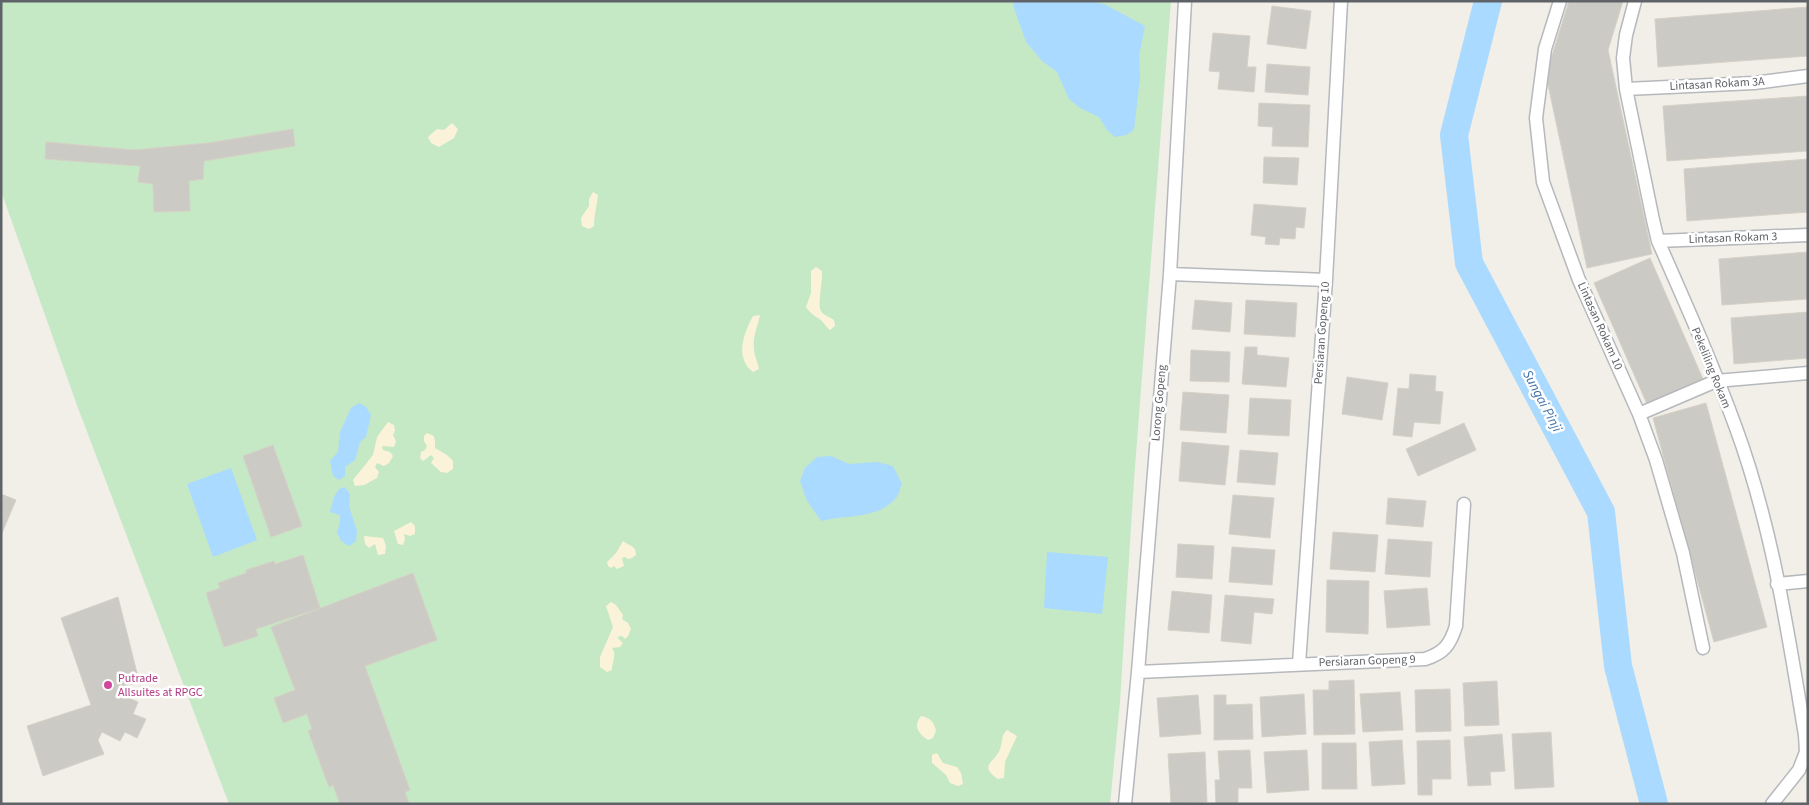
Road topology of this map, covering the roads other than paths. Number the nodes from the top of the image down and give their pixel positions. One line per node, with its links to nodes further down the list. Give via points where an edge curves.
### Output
1 (1185, 1): 9 (street, Lorong Gopeng)
2 (1341, 1): 10 (street, Persiaran Gopeng 10)
3 (1560, 1): 13 (street, Lintasan Rokam 10, via 1545,49 1536,118 1543,182 1579,280)
4 (1635, 1): 6 (street, Pekeliling Rokam, via 1623,58)
5 (1808, 76): 6 (street, Lintasan Rokam 3A, via 1754,83)
6 (1626, 89): 8 (street, Pekeliling Rokam)
7 (1808, 236): 8 (street, Lintasan Rokam 3)
8 (1658, 241): 12 (street, Pekeliling Rokam)
9 (1170, 274): 10 (street); 19 (street, Lorong Gopeng)
10 (1326, 280): 18 (street, Persiaran Gopeng 10)
11 (1808, 373): 12 (street)
12 (1716, 381): 13 (street); 16 (street, Pekeliling Rokam, via 1736,428)
13 (1639, 414): 17 (street, Lintasan Rokam 10, via 1683,553)
14 (1464, 504): 18 (street, Persiaran Gopeng 9, via 1456,626 1445,648 1425,659)
15 (1808, 581): 16 (street)
16 (1777, 584): 20 (street, Pekeliling Rokam)
17 (1704, 648)
18 (1299, 664): 19 (street, Persiaran Gopeng 9)
19 (1138, 672): 21 (street, Lorong Gopeng)
20 (1806, 735): 22 (street, Pekeliling Rokam, via 1806,752 1799,770)
21 (1125, 804)
22 (1772, 804)

